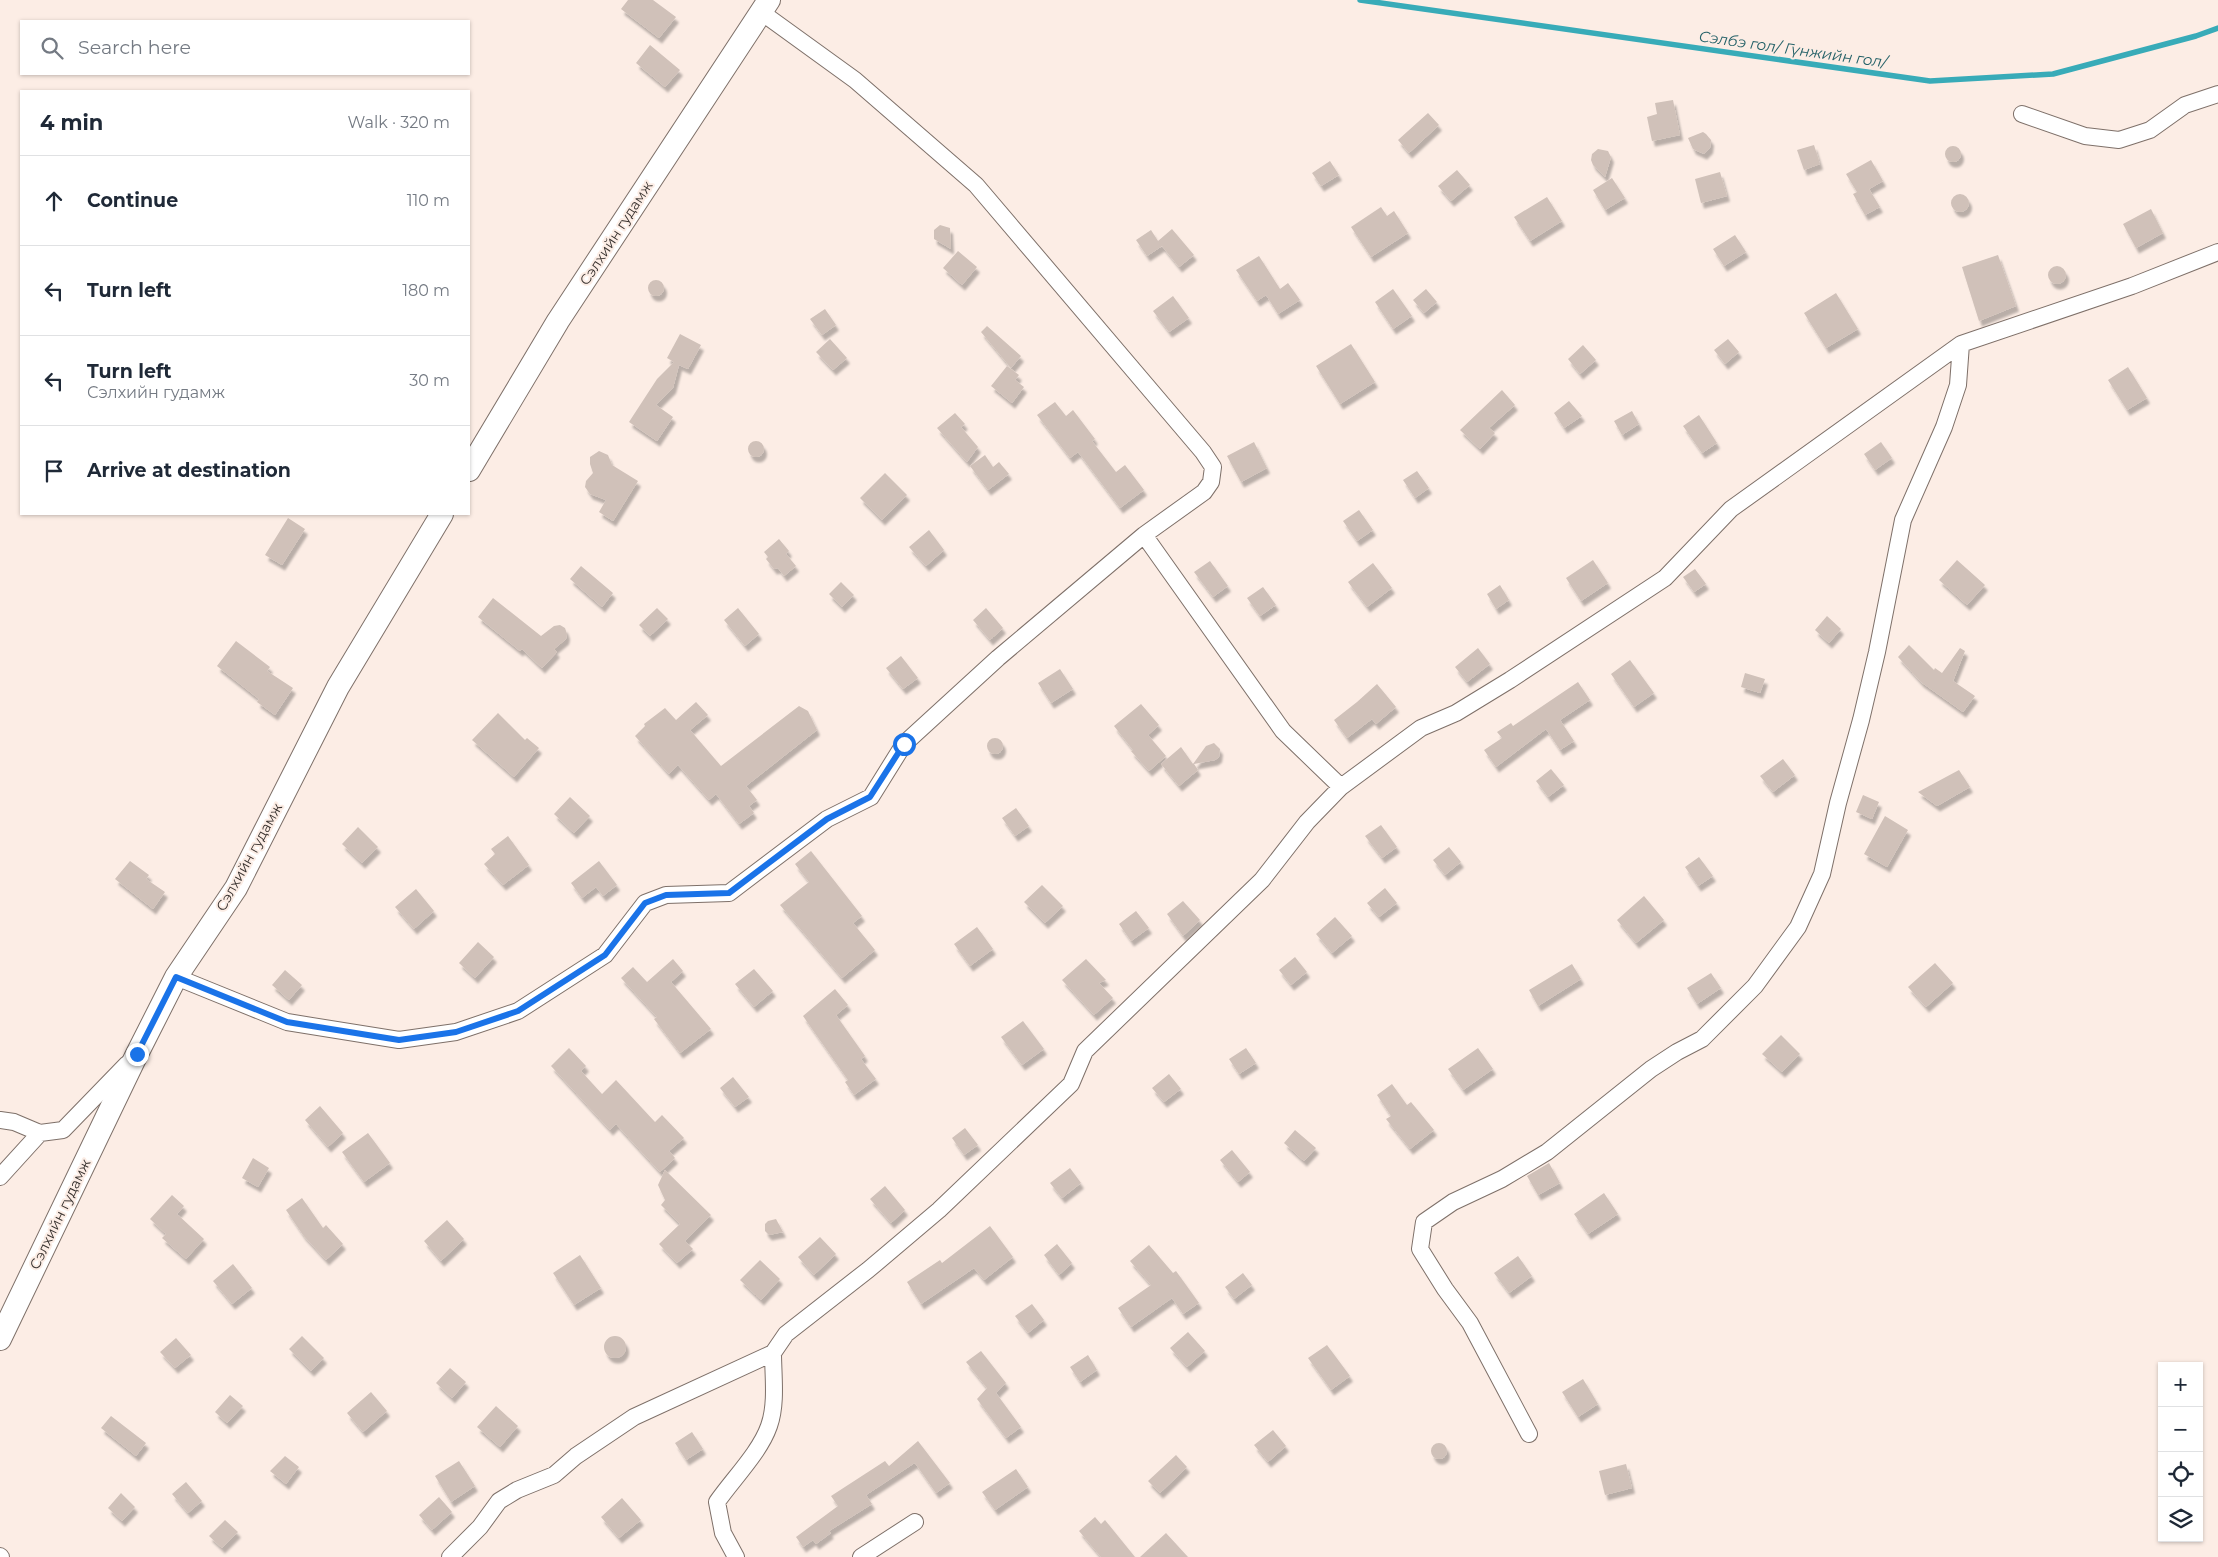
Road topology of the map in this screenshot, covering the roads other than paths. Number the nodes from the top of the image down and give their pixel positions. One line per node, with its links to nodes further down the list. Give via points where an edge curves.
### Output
1 (765, 6): 6 (main road, Сэлхийн гудамж, via 558,322); 8 (street, via 976,185 1203,452 1213,467 1211,482 1204,492)
2 (2218, 94): 3 (street, via 2185,105 2150,130 2119,140 2086,136)
3 (2022, 114)
4 (2218, 252): 5 (street, via 2132,286)
5 (1961, 344): 9 (street, via 1731,509 1665,578 1510,680 1456,713 1421,728); 17 (street, via 1958,385 1950,410 1903,520 1877,652 1822,874 1798,927 1755,986 1702,1039 1651,1069 1547,1152 1502,1179 1453,1202 1424,1222 1420,1249 1470,1323)
6 (470, 468)
7 (441, 515): 10 (main road, Сэлхийн гудамж, via 338,687 236,888)
8 (1144, 535): 9 (street, via 1283,731); 10 (street, via 998,658 904,744 870,797 827,819 729,893 666,895 645,903 605,955 518,1011 456,1032 399,1040 287,1022)
9 (1341, 787): 16 (street, via 1307,822 1262,880 1085,1051 1071,1084 939,1210 786,1334)
10 (176, 977): 11 (main road, Сэлхийн гудамж)
11 (137, 1054): 13 (street, via 63,1130); 15 (main road, Сэлхийн гудамж)
12 (0, 1120): 13 (street)
13 (40, 1133): 14 (street)
14 (0, 1177)
15 (0, 1339)
16 (773, 1353): 19 (street, via 634,1417 554,1475 499,1501 480,1527); 20 (street, via 770,1425 760,1444 717,1502 723,1533)
17 (1529, 1434)
18 (915, 1522): 21 (street)
19 (450, 1557)
20 (736, 1557)
21 (861, 1557)

